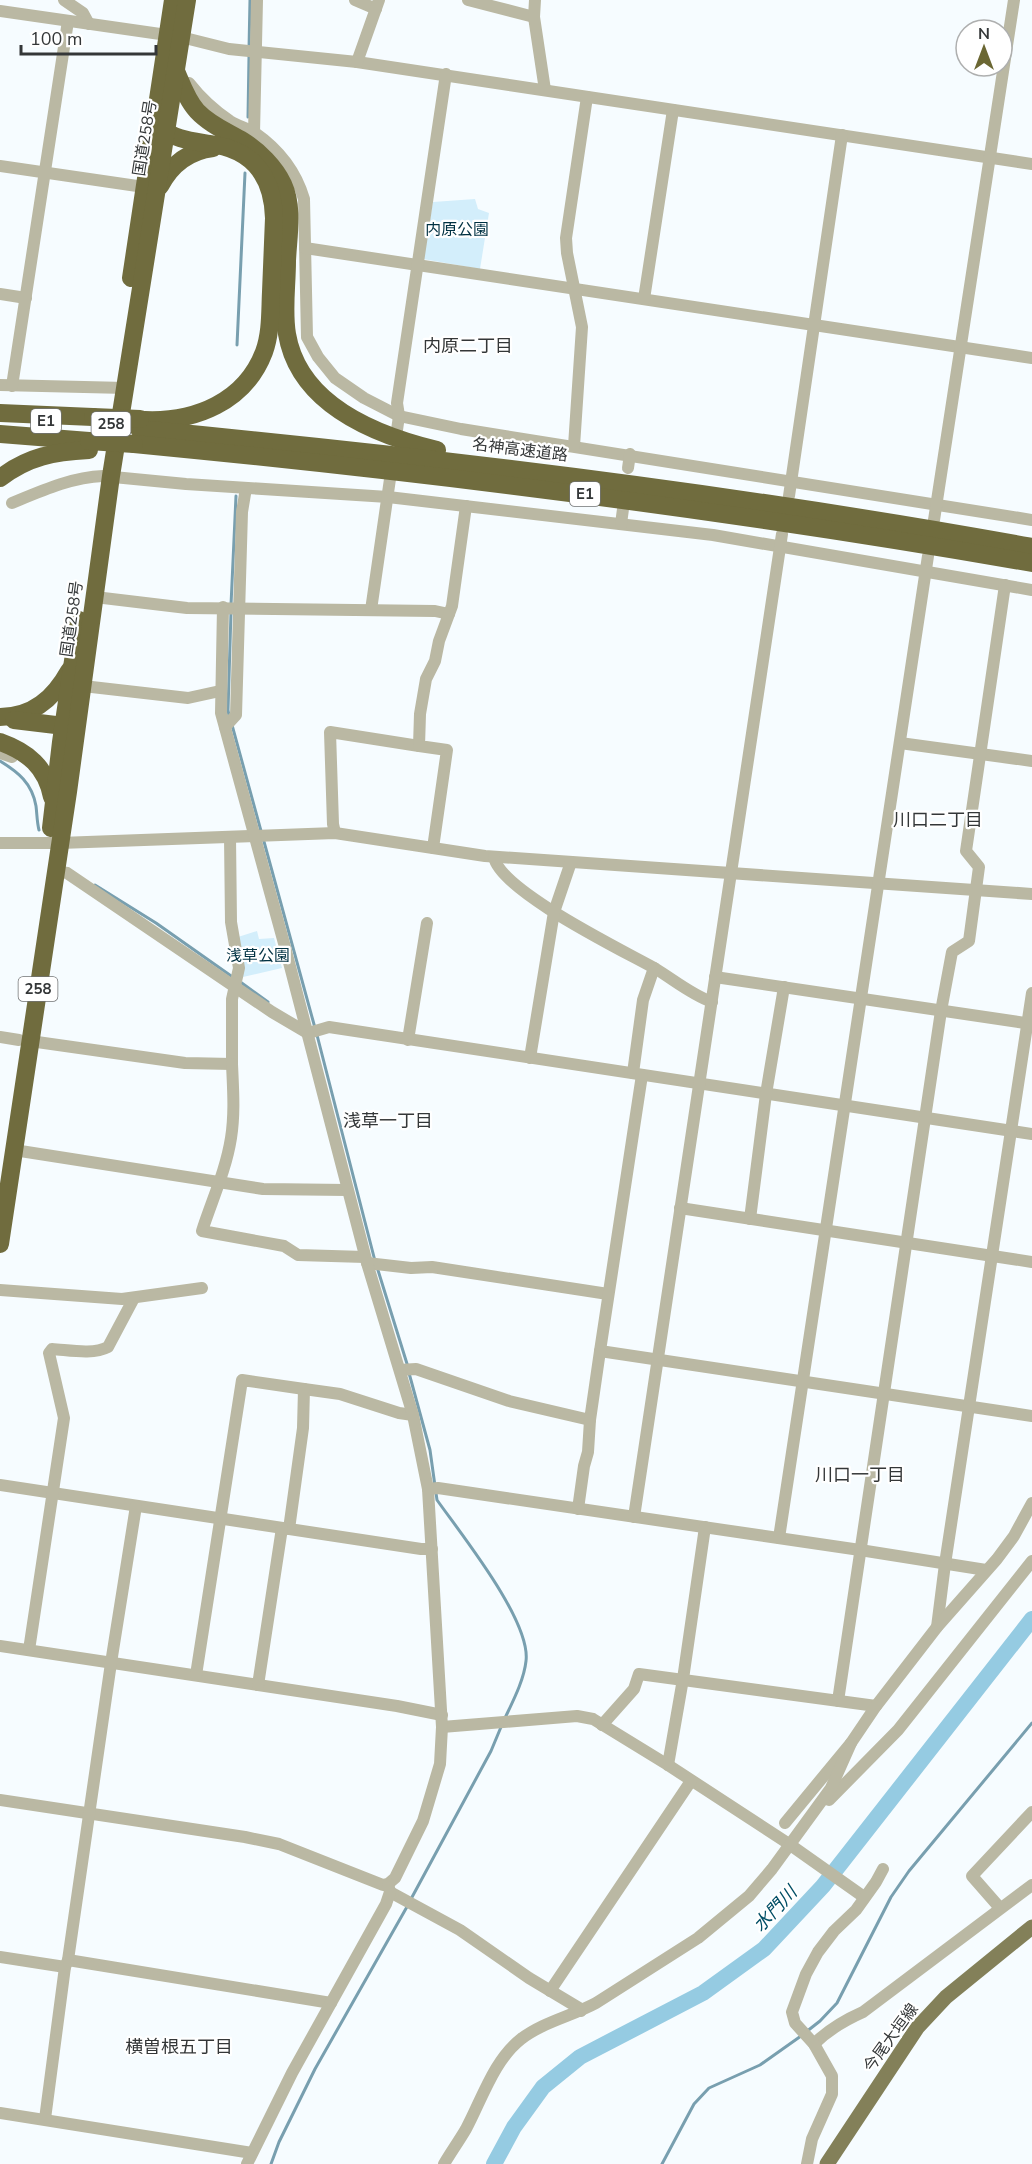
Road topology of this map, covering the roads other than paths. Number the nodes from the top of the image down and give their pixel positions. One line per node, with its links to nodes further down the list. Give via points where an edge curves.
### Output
1 (64, 0): 13 (street, via 83,13)
2 (173, 0): 14 (highway, 国道258号 / 258)
3 (187, 0): 14 (highway, 国道258号 / 258)
4 (257, 0): 15 (street)
5 (355, 0): 9 (street)
6 (468, 0): 11 (street)
7 (534, 0): 11 (street)
8 (1014, 0): 28 (street)
9 (378, 4): 16 (street)
10 (0, 11): 12 (street)
11 (534, 17): 20 (street)
12 (68, 21): 13 (street); 31 (street)
13 (89, 24): 14 (street)
14 (174, 37): 15 (street); 17 (highway, 国道258号 / 258); 23 (highway, 国道258号 / 258)
15 (252, 51): 16 (street); 25 (street)
16 (357, 62): 18 (street)
17 (176, 69): 23 (highway, 国道258号 / 258); 24 (highway, via 191,104)
18 (446, 74): 20 (street); 34 (street)
19 (189, 83): 25 (street, via 230,120)
20 (545, 90): 21 (street)
21 (587, 97): 22 (street); 35 (street, via 566,238)
22 (673, 110): 26 (street); 38 (street)
23 (162, 125): 24 (highway, via 190,119); 27 (highway, via 176,138); 32 (highway, 国道258号 / 258)
24 (214, 125): 61 (highway, via 261,156 278,175 286,192 290,211 286,320 290,347 303,376 339,411 374,430 436,450)
25 (255, 133): 33 (street, via 278,152 299,183 304,199)
26 (843, 135): 28 (street); 39 (street)
27 (229, 148): 32 (highway, via 210,148 186,156); 49 (highway, via 247,157 262,172 273,198 270,323 265,351 245,384 222,403 187,417 157,420)
28 (989, 157): 29 (street); 40 (street)
29 (1032, 164)
30 (0, 166): 31 (street)
31 (45, 173): 32 (street); 37 (street)
32 (150, 190): 43 (highway, 国道258号 / 258)
33 (305, 248): 34 (street); 45 (street, via 307,337 318,357 335,378)
34 (417, 264): 35 (street); 45 (street, via 397,403)
35 (574, 288): 38 (street); 50 (street, via 582,327)
36 (0, 294): 37 (street)
37 (26, 298): 42 (street)
38 (644, 298): 39 (street)
39 (813, 325): 40 (street); 56 (street)
40 (961, 346): 41 (street); 62 (street)
41 (1032, 358)
42 (6, 385): 43 (street)
43 (121, 388): 53 (highway, 国道258号 / 258)
44 (0, 415): 47 (highway, 名神高速道路 / E1)
45 (399, 416): 46 (street); 50 (street)
46 (397, 430)
47 (91, 433): 48 (highway, 名神高速道路 / E1); 49 (highway); 49 (highway, 名神高速道路 / E1); 54 (highway)
48 (0, 434)
49 (136, 436): 61 (highway, 名神高速道路 / E1, via 287,443 536,471); 71 (highway, E1, via 225,458 285,459 655,503)
50 (574, 446): 51 (street)
51 (630, 454): 52 (street); 56 (street)
52 (628, 468)
53 (107, 476): 57 (street); 60 (street, via 43,489); 75 (highway, 国道258号 / 258); 79 (highway, 国道258号 / 258)
54 (0, 478)
55 (390, 479): 59 (street)
56 (790, 482): 58 (street); 62 (street)
57 (246, 488): 59 (street); 76 (street)
58 (789, 496)
59 (388, 497): 63 (street); 77 (street)
60 (12, 503)
61 (765, 503): 69 (highway, 名神高速道路 / E1)
62 (936, 504): 65 (street); 66 (street)
63 (466, 506): 67 (street); 78 (street)
64 (623, 509): 67 (street)
65 (934, 519)
66 (1032, 520)
67 (621, 524): 68 (street)
68 (782, 540): 72 (street); 100 (street)
69 (1032, 547)
70 (928, 555): 72 (street)
71 (1032, 563)
72 (925, 570): 73 (street); 85 (street)
73 (1005, 585): 74 (street); 88 (street)
74 (1032, 590)
75 (95, 597): 76 (street, via 187,608); 80 (highway, 国道258号 / 258)
76 (231, 607): 77 (street); 81 (street); 83 (street, via 236,715)
77 (371, 610): 78 (street)
78 (448, 614): 86 (street, via 426,679)
79 (74, 656): 82 (highway, via 63,681 48,700 29,711); 84 (highway, 国道258号 / 258)
80 (83, 686): 81 (street, via 188,699); 84 (highway, 国道258号 / 258)
81 (220, 691): 83 (street, via 221,713)
82 (0, 718): 84 (highway)
83 (228, 724): 93 (street)
84 (67, 734): 87 (highway, via 50,747); 90 (highway, 国道258号 / 258); 95 (highway, 国道258号 / 258)
85 (900, 743): 88 (street); 101 (street)
86 (418, 746): 91 (street, via 330,732); 96 (street, via 447,750)
87 (5, 749): 90 (highway, via 30,757 38,764)
88 (981, 754): 89 (street); 102 (street, via 966,851 979,867)
89 (1032, 761)
90 (53, 804): 95 (highway, 国道258号 / 258)
91 (335, 833): 93 (street); 96 (street)
92 (230, 837): 93 (street); 95 (street); 108 (street, via 231,922)
93 (260, 837): 115 (street)
94 (0, 843): 95 (street)
95 (55, 843): 99 (highway, 国道258号 / 258); 117 (highway, 国道258号 / 258, via 41,890)
96 (433, 849): 97 (street)
97 (494, 857): 98 (street); 104 (street, via 495,865 507,877)
98 (571, 862): 100 (street); 104 (street)
99 (56, 871): 108 (street, via 67,873); 117 (highway, 国道258号 / 258)
100 (732, 873): 101 (street); 107 (street)
101 (878, 883): 102 (street); 111 (street)
102 (977, 890): 103 (street); 113 (street, via 969,941 952,952)
103 (1032, 894)
104 (554, 912): 106 (street); 119 (street)
105 (427, 923): 118 (street)
106 (654, 968): 112 (street); 121 (street, via 643,1000)
107 (715, 977): 109 (street); 112 (street)
108 (237, 982): 115 (street, via 272,1012); 120 (street, via 232,999)
109 (784, 987): 111 (street); 123 (street)
110 (1032, 993): 114 (street)
111 (861, 998): 113 (street); 124 (street)
112 (712, 1002): 122 (street)
113 (941, 1011): 114 (street); 125 (street)
114 (1030, 1024): 126 (street)
115 (312, 1031): 118 (street, via 329,1027); 131 (street)
116 (0, 1037): 117 (street)
117 (25, 1040): 120 (street, via 184,1063); 128 (highway, 国道258号 / 258); 129 (highway, 国道258号 / 258)
118 (408, 1040): 119 (street)
119 (530, 1058): 121 (street)
120 (232, 1064): 130 (street, via 233,1123)
121 (638, 1074): 122 (street); 142 (street)
122 (700, 1084): 123 (street); 132 (street)
123 (766, 1094): 124 (street); 133 (street)
124 (845, 1105): 125 (street); 134 (street)
125 (926, 1118): 126 (street); 135 (street)
126 (1011, 1131): 127 (street); 137 (street)
127 (1032, 1134)
128 (14, 1150): 130 (street); 136 (highway, 国道258号 / 258)
129 (0, 1167)
130 (219, 1181): 131 (street, via 263,1189); 138 (street, via 202,1231 284,1246 298,1255)
131 (347, 1190): 138 (street)
132 (680, 1208): 133 (street); 145 (street)
133 (750, 1219): 134 (street)
134 (826, 1231): 135 (street); 147 (street)
135 (907, 1243): 137 (street); 149 (street)
136 (0, 1244)
137 (991, 1256): 139 (street); 150 (street)
138 (371, 1261): 142 (street); 146 (street)
139 (1032, 1262)
140 (202, 1288): 143 (street)
141 (0, 1290): 143 (street)
142 (608, 1294): 144 (street)
143 (134, 1298): 156 (street, via 108,1347 52,1349 49,1353 64,1418)
144 (600, 1351): 145 (street); 153 (street)
145 (658, 1360): 147 (street); 160 (street)
146 (405, 1369): 151 (street); 153 (street, via 509,1401)
147 (804, 1383): 149 (street); 164 (street)
148 (304, 1389): 151 (street, via 340,1394); 161 (street, via 242,1380); 163 (street, via 303,1428)
149 (884, 1394): 150 (street); 166 (street)
150 (970, 1407): 152 (street); 168 (street)
151 (413, 1415): 155 (street)
152 (1032, 1416)
153 (590, 1420): 159 (street)
154 (0, 1485): 156 (street)
155 (433, 1488): 159 (street); 165 (street)
156 (52, 1493): 158 (street); 172 (street)
157 (1032, 1503): 169 (street, via 1014,1536)
158 (136, 1506): 161 (street); 173 (street)
159 (578, 1509): 160 (street)
160 (634, 1517): 162 (street)
161 (219, 1518): 163 (street); 174 (street)
162 (705, 1527): 164 (street); 175 (street)
163 (285, 1528): 165 (street); 176 (street)
164 (779, 1538): 166 (street)
165 (432, 1549): 179 (street)
166 (860, 1550): 168 (street); 177 (street)
167 (1032, 1561): 185 (street, via 898,1730)
168 (945, 1564): 169 (street); 170 (street)
169 (986, 1570): 170 (street)
170 (937, 1627): 178 (street)
171 (0, 1646): 172 (street)
172 (29, 1650): 173 (street)
173 (111, 1663): 174 (street); 187 (street)
174 (196, 1676): 176 (street)
175 (683, 1679): 177 (street); 180 (street, via 639,1674 634,1689); 182 (street)
176 (258, 1685): 179 (street, via 398,1706)
177 (838, 1701): 178 (street)
178 (876, 1706): 181 (street)
179 (442, 1721): 180 (street, via 494,1723 577,1716); 192 (street, via 440,1764 423,1821)
180 (602, 1725): 182 (street)
181 (851, 1743): 185 (street, via 831,1788); 188 (street)
182 (668, 1765): 183 (street)
183 (691, 1781): 189 (street); 198 (street)
184 (0, 1800): 187 (street)
185 (814, 1811): 189 (street)
186 (1032, 1812): 194 (street, via 972,1876)
187 (89, 1814): 192 (street, via 279,1844); 197 (street)
188 (785, 1823)
189 (793, 1847): 193 (street); 200 (street, via 735,1909 698,1938)
190 (883, 1869): 193 (street, via 876,1882)
191 (1032, 1885): 194 (street)
192 (391, 1890): 198 (street, via 460,1930); 199 (street)
193 (859, 1893): 201 (street, via 856,1910 818,1952 792,2012 795,2023)
194 (1000, 1908): 201 (street, via 863,2012)
195 (1032, 1927): 207 (main road, 今尾大垣線, via 946,1997 917,2028)
196 (0, 1957): 197 (street)
197 (67, 1963): 199 (street); 203 (street)
198 (550, 1991): 200 (street)
199 (331, 2003): 204 (street)
200 (581, 2011): 205 (street, via 539,2028 505,2056)
201 (812, 2042): 206 (street, via 832,2076 832,2094 812,2139)
202 (0, 2113): 203 (street)
203 (45, 2119): 204 (street)
204 (250, 2158)
205 (444, 2164)
206 (807, 2164)
207 (827, 2164)

